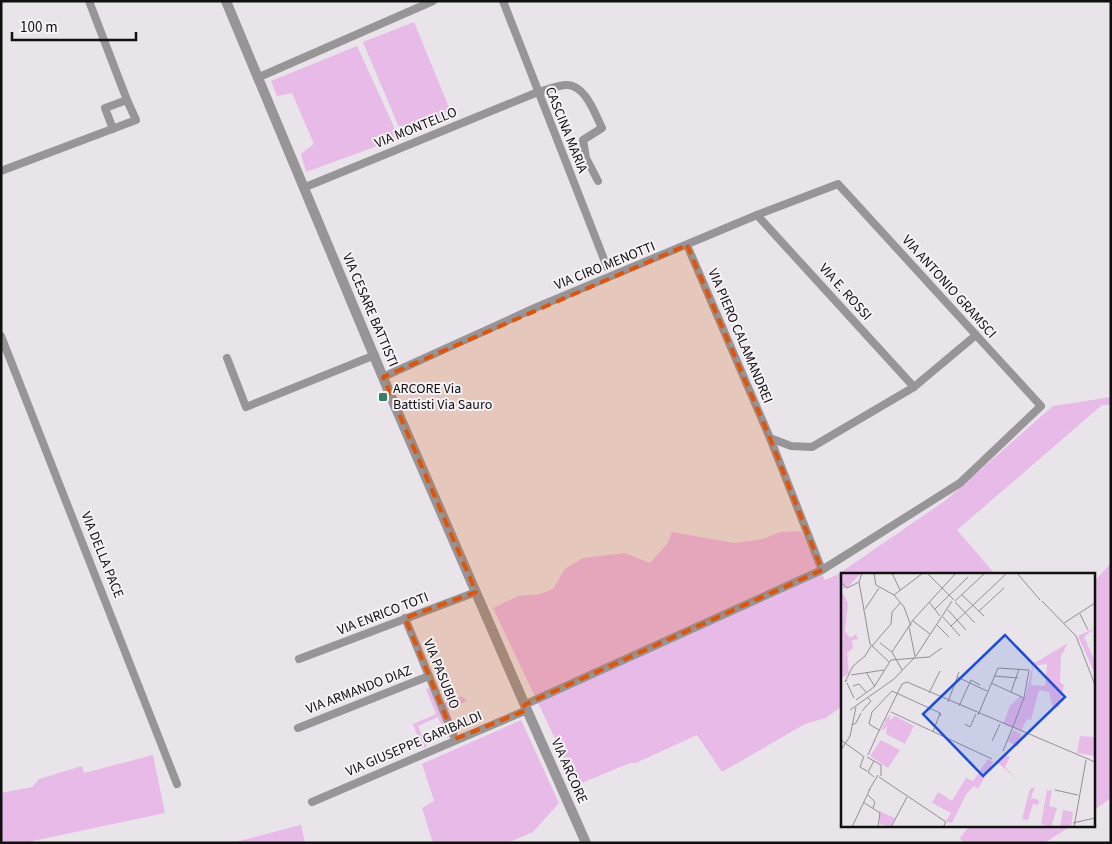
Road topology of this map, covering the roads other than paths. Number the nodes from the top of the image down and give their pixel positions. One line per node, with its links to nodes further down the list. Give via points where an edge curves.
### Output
1 (89, 1): 7 (street)
2 (226, 1): 5 (street, VIA CESARE BATTISTI)
3 (433, 1): 5 (street)
4 (503, 1): 6 (street, CASCINA MARIA)
5 (257, 78): 12 (street, VIA CESARE BATTISTI)
6 (538, 92): 10 (street, VIA MONTELLO, via 567,84 588,99 602,128 583,140 586,158); 12 (street, VIA MONTELLO); 15 (street, CASCINA MARIA)
7 (127, 100): 8 (street, via 105,108); 8 (street, via 136,120)
8 (113, 129): 9 (street)
9 (1, 171)
10 (598, 181)
11 (838, 184): 13 (street, VIA CIRO MENOTTI); 16 (street, VIA ANTONIO GRAMSCI)
12 (304, 188): 18 (street, VIA CESARE BATTISTI)
13 (758, 215): 14 (street, VIA CIRO MENOTTI); 21 (street, VIA E. ROSSI)
14 (687, 245): 20 (street, VIA CIRO MENOTTI, via 537,307); 23 (street, VIA PIERO CALAMANDREI)
15 (607, 267)
16 (976, 335): 21 (street); 22 (street, VIA ANTONIO GRAMSCI)
17 (1, 336): 32 (street, VIA DELLA PACE)
18 (375, 355): 19 (street, via 246,407); 20 (street, VIA CESARE BATTISTI)
19 (227, 358)
20 (383, 377): 25 (street, VIA CESARE BATTISTI)
21 (914, 387): 23 (street, via 812,447 791,446)
22 (1041, 406): 24 (street, VIA GIUSEPPE GARIBALDI, via 960,483)
23 (770, 438): 24 (street, VIA PIERO CALAMANDREI)
24 (822, 570): 29 (street, VIA GIUSEPPE GARIBALDI)
25 (476, 592): 26 (street, VIA ENRICO TOTI); 29 (street, VIA CESARE BATTISTI)
26 (405, 618): 27 (street, VIA ENRICO TOTI); 28 (street, VIA PASUBIO)
27 (300, 659)
28 (429, 676): 30 (street, VIA ARMANDO DIAZ); 31 (street, VIA PASUBIO)
29 (526, 708): 31 (street, VIA GIUSEPPE GARIBALDI); 34 (street, VIA ARCORE)
30 (298, 728)
31 (454, 740): 33 (street, VIA GIUSEPPE GARIBALDI)
32 (177, 784)
33 (312, 802)
34 (586, 843)

